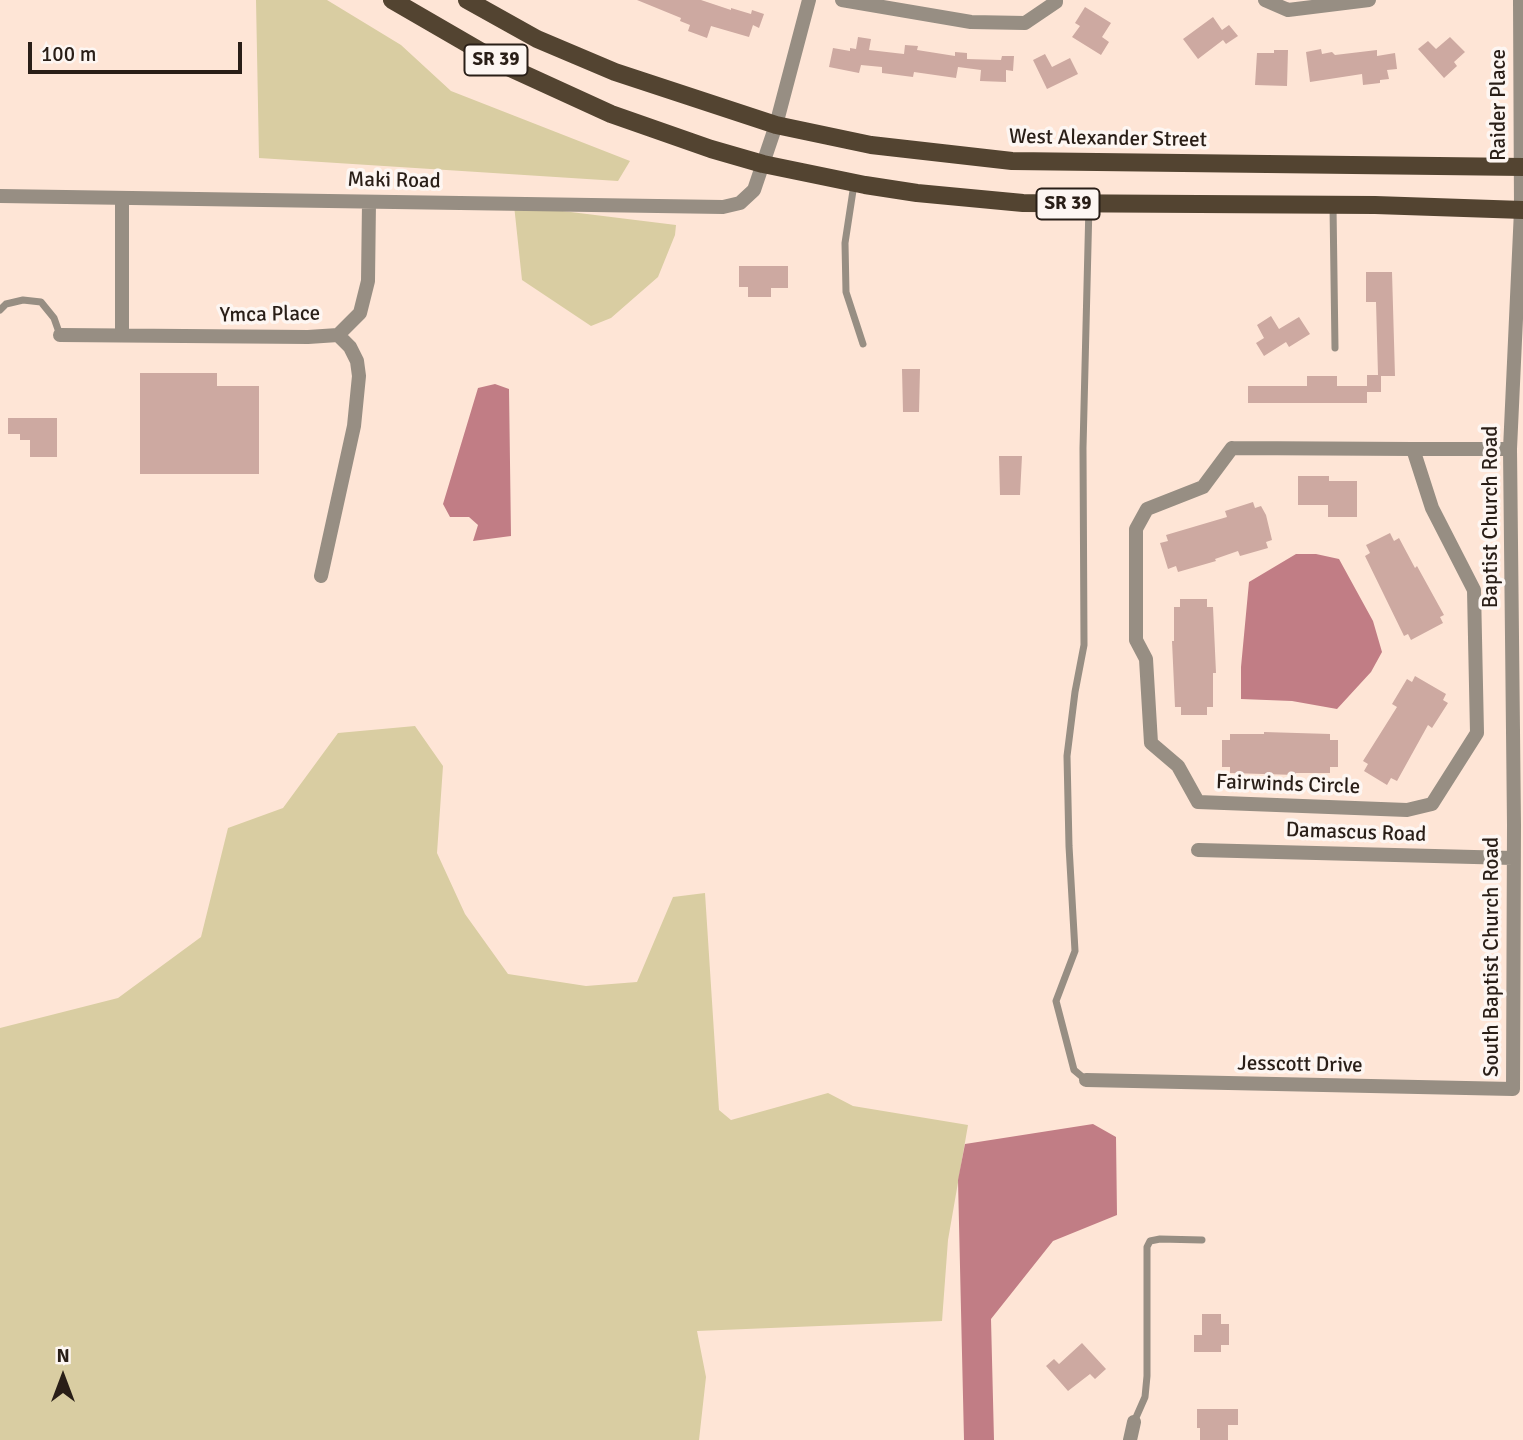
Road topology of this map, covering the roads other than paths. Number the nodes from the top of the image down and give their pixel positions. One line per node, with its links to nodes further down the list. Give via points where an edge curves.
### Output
1 (392, 0): 10 (main road, SR 39, via 562,93 660,132)
2 (467, 0): 9 (main road, West Alexander Street / SR 39, via 537,39 615,72)
3 (809, 0): 9 (street, Maki Road)
4 (842, 0): 5 (street, via 971,22 1025,23)
5 (1056, 0)
6 (1265, 0): 7 (street, via 1288,10)
7 (1369, 0)
8 (1520, 0): 11 (street, Raider Place)
9 (776, 125): 10 (street, Maki Road); 11 (main road, West Alexander Street / SR 39, via 871,145 1012,161)
10 (763, 164): 12 (main road, SR 39); 15 (street, Maki Road, via 754,190 740,203 723,206)
11 (1522, 167): 18 (street, Raider Place)
12 (854, 183): 16 (main road, SR 39, via 970,199); 23 (lane, via 845,243 846,292)
13 (0, 196): 14 (street, Maki Road)
14 (122, 198): 15 (street, Maki Road); 21 (street)
15 (369, 202): 22 (street, Ymca Place, via 368,281 360,313)
16 (1089, 204): 17 (main road, SR 39); 31 (lane, via 1084,645 1067,756 1075,951 1056,1000 1074,1070)
17 (1333, 205): 18 (main road, SR 39); 24 (lane)
18 (1522, 210): 26 (street, Baptist Church Road)
19 (0, 310): 20 (lane, via 23,300 41,302)
20 (60, 335): 21 (street, Ymca Place)
21 (122, 335): 22 (street, Ymca Place)
22 (338, 335): 27 (street, via 353,354 359,376 354,426)
23 (863, 344)
24 (1335, 348)
25 (1413, 449): 25 (street, Fairwinds Circle, via 1232,448 1203,487 1147,509 1136,529 1136,640 1146,659 1151,743 1178,766 1198,802 1407,810 1432,804 1477,733 1474,590 1432,508); 26 (street, Fairwinds Circle)
26 (1516, 449): 28 (street, Baptist Church Road)
27 (321, 576)
28 (1514, 825): 30 (street, South Baptist Church Road)
29 (1198, 850): 30 (street, Damascus Road)
30 (1513, 858): 32 (street, South Baptist Church Road)
31 (1086, 1080): 32 (street, Jesscott Drive)
32 (1513, 1089)
33 (1202, 1240): 34 (lane, via 1160,1239 1150,1241 1147,1247 1147,1376 1145,1397)
34 (1134, 1422): 35 (street)
35 (1130, 1440)

